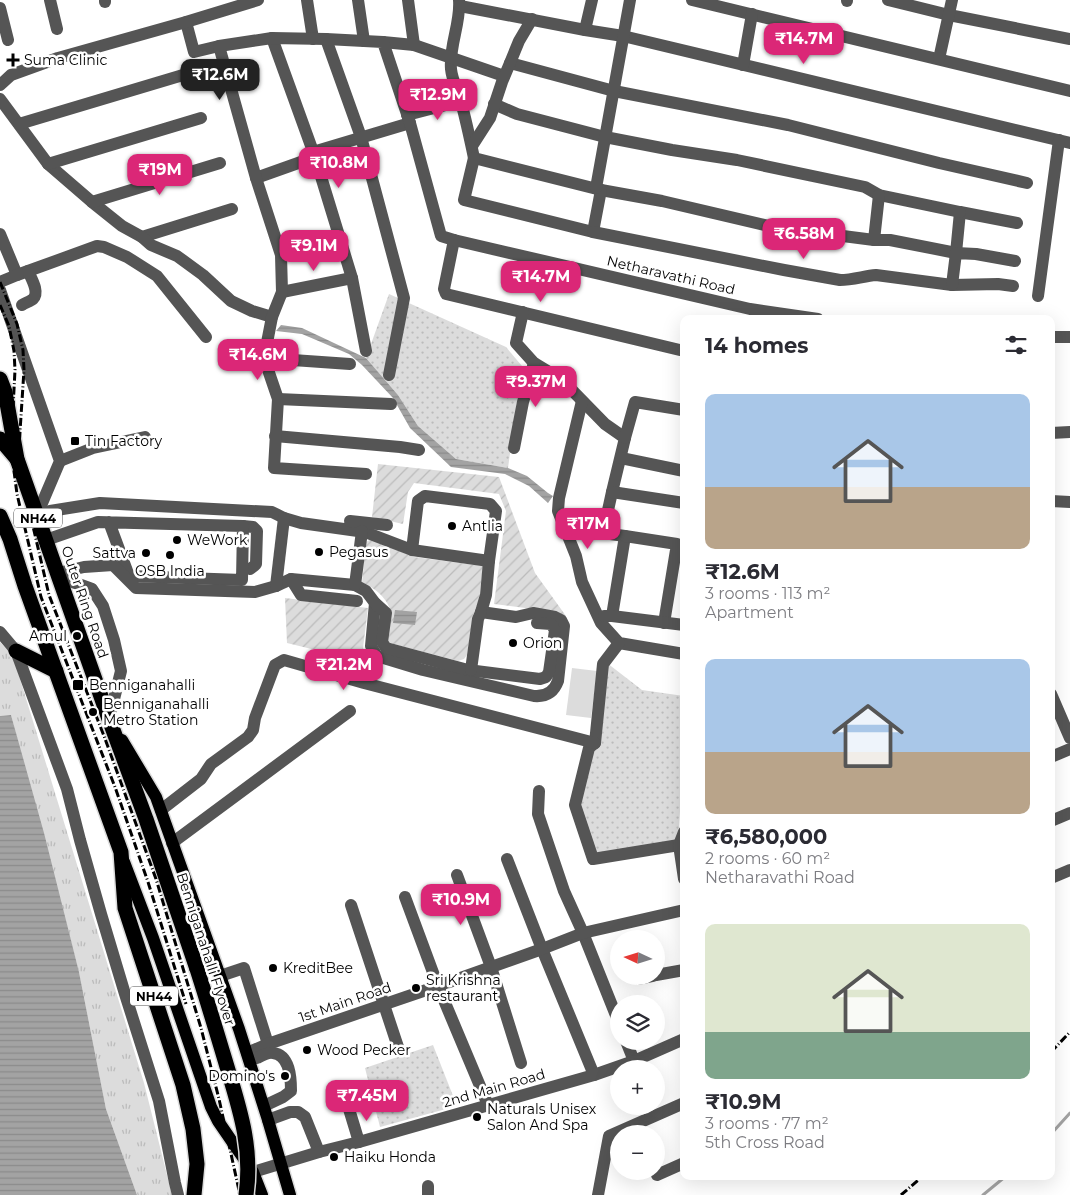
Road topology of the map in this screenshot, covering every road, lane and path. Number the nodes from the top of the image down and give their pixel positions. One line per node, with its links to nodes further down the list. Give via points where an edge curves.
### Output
1 (50, 0): 17 (street)
2 (258, 0): 16 (street)
3 (307, 0): 21 (street)
4 (358, 0): 24 (street)
5 (408, 0): 26 (street)
6 (592, 0): 18 (street)
7 (630, 0): 19 (street)
8 (692, 0): 13 (street)
9 (888, 0): 14 (street)
10 (952, 0): 14 (street)
11 (459, 3): 15 (street); 28 (street)
12 (0, 8): 23 (street)
13 (752, 14): 29 (street); 31 (street)
14 (949, 15): 22 (street); 29 (street)
15 (532, 19): 18 (street); 30 (street)
16 (186, 22): 27 (street, via 194,52); 34 (street, via 58,58 11,75)
17 (57, 29)
18 (585, 30): 19 (street)
19 (624, 36): 31 (street); 35 (street)
20 (272, 38): 21 (street); 27 (street); 47 (street)
21 (320, 39): 24 (street); 43 (street)
22 (1070, 39)
23 (8, 40)
24 (364, 41): 25 (street)
25 (383, 42): 26 (street); 41 (street, Netharavathi Road)
26 (414, 45): 28 (street)
27 (219, 46): 50 (street)
28 (451, 57): 33 (street); 38 (street)
29 (939, 59): 36 (street)
30 (510, 63): 33 (street); 35 (street)
31 (743, 64): 45 (street)
32 (193, 72): 42 (street)
33 (504, 76): 39 (street)
34 (0, 85)
35 (614, 91): 44 (street); 51 (street, via 788,125)
36 (1070, 91)
37 (0, 99): 42 (street)
38 (461, 101): 41 (street); 46 (street)
39 (494, 104): 44 (street, via 517,114); 46 (street)
40 (201, 118): 49 (street)
41 (409, 119): 43 (street); 61 (street, Netharavathi Road, via 441,236)
42 (19, 124): 49 (street)
43 (361, 137): 47 (street); 85 (street, via 404,298)
44 (605, 137): 52 (street); 53 (street, via 856,185)
45 (1064, 142): 72 (street)
46 (473, 152): 52 (street); 58 (street, via 464,200)
47 (314, 154): 50 (street); 66 (street)
48 (220, 163): 54 (street)
49 (48, 164): 54 (street)
50 (256, 178): 71 (street, via 281,255)
51 (1027, 183)
52 (598, 189): 58 (street); 62 (street, via 773,227)
53 (879, 195): 56 (street); 62 (street)
54 (92, 202): 60 (street)
55 (232, 209): 60 (street)
56 (960, 212): 57 (street); 63 (street)
57 (1017, 223)
58 (593, 232): 68 (street, via 840,280 876,275)
59 (0, 234): 65 (street)
60 (142, 238): 76 (street, via 178,256 231,301)
61 (454, 240): 74 (street, via 444,289 446,294); 75 (street, Netharavathi Road, via 750,309)
62 (874, 240): 63 (street, via 890,240)
63 (956, 253): 64 (street); 68 (street)
64 (1015, 261)
65 (22, 273): 67 (street); 73 (street, via 36,293 33,299); 77 (street, via 97,246 104,247 157,276)
66 (352, 278): 71 (street); 81 (street)
67 (0, 282)
68 (952, 285): 69 (street)
69 (1014, 286)
70 (0, 290): 101 (street)
71 (282, 292): 76 (street)
72 (1038, 296)
73 (22, 305)
74 (523, 312): 80 (street); 83 (street, via 516,343)
75 (760, 315)
76 (271, 322): 82 (street)
77 (206, 337)
78 (1055, 337): 79 (street)
79 (1070, 337)
80 (680, 350)
81 (366, 351)
82 (264, 358): 84 (street); 87 (street)
83 (534, 363): 88 (street, via 562,380); 97 (street)
84 (350, 364)
85 (389, 375)
86 (0, 379): 99 (highway, Outer Ring Road / NH44)
87 (278, 399): 89 (street); 93 (street)
88 (582, 401): 95 (street); 131 (street, via 558,511 576,556 582,582)
89 (391, 404)
90 (680, 409): 95 (street, via 635,402)
91 (1070, 432): 92 (street)
92 (1055, 433)
93 (275, 436): 98 (street); 103 (street, via 274,468)
94 (145, 437): 101 (street, via 92,448)
95 (625, 438): 100 (street)
96 (0, 439): 99 (highway)
97 (514, 448)
98 (419, 450)
99 (17, 458): 108 (highway, Outer Ring Road / NH44)
100 (621, 458): 102 (street); 104 (street)
101 (60, 461): 108 (street)
102 (680, 470)
103 (366, 474)
104 (612, 492): 106 (street); 116 (street, via 604,533)
105 (1055, 501): 107 (street)
106 (680, 502)
107 (1070, 502)
108 (37, 515): 110 (street, via 100,503 272,512); 117 (highway, Outer Ring Road / NH44)
109 (0, 516): 139 (highway, NH44)
110 (284, 518): 112 (street); 125 (street)
111 (109, 522): 114 (street); 114 (street, via 129,576 232,580 242,580); 117 (street, via 98,522)
112 (320, 525): 113 (street, via 330,518); 115 (street)
113 (387, 525)
114 (243, 526): 120 (street, via 257,531 256,564)
115 (362, 531): 118 (street); 124 (street)
116 (625, 536): 121 (street, via 677,544); 129 (street)
117 (46, 540): 122 (highway, Outer Ring Road / NH44)
118 (412, 550): 119 (street); 119 (street, via 418,501 425,496 490,504 496,511)
119 (489, 562): 128 (street)
120 (250, 569)
121 (678, 573): 132 (street)
122 (59, 575): 125 (street, via 84,567 113,565 136,588 254,592); 142 (highway, Outer Ring Road / NH44); 142 (street, via 92,590 103,606 121,671)
123 (290, 579): 124 (street); 125 (street); 126 (street, via 301,595)
124 (355, 585): 127 (street, via 366,591)
125 (276, 586)
126 (357, 601)
127 (375, 603): 130 (street, via 371,646 377,656 423,670 544,696 558,681 563,623 558,618 533,613); 138 (street, via 386,613 382,642 386,648)
128 (482, 612): 130 (street); 138 (street, via 478,619)
129 (612, 616): 131 (street, via 605,616); 132 (street)
130 (516, 617): 138 (street, via 521,621 551,624 554,628 546,677 540,679)
131 (601, 623): 135 (street)
132 (664, 623): 133 (street)
133 (680, 625)
134 (1, 634): 136 (street)
135 (618, 643): 137 (street); 144 (street, via 603,664)
136 (16, 651): 139 (highway); 190 (street, via 67,789 98,905 159,1101)
137 (680, 653)
138 (471, 670)
139 (56, 671): 153 (highway, NH44)
140 (1055, 704): 143 (street)
141 (350, 711): 151 (street)
142 (109, 719): 148 (main road); 192 (highway, Benniganahalli Flyover / NH44, bridge, via 197,969 242,1114 248,1161)
143 (1070, 738)
144 (595, 743): 148 (street, via 284,660 275,665 253,730 211,764 201,779); 152 (street, via 589,748 574,805 593,858)
145 (1070, 750): 146 (street)
146 (1055, 756)
147 (540, 791): 162 (street, via 538,814 565,894)
148 (161, 810): 151 (main road)
149 (1070, 813): 150 (street)
150 (1055, 819)
151 (172, 843): 167 (main road)
152 (679, 845): 154 (street)
153 (121, 852): 188 (main road, via 211,1107); 191 (highway, NH44, via 125,908 193,1129 197,1164)
154 (680, 852)
155 (508, 859): 163 (street)
156 (1070, 870): 158 (street)
157 (457, 875): 164 (street)
158 (1055, 876)
159 (405, 897): 168 (street)
160 (351, 904): 170 (street)
161 (680, 911): 162 (street, 1st Main Road)
162 (583, 933): 163 (street, 1st Main Road); 169 (street)
163 (542, 949): 164 (street, 1st Main Road); 178 (street)
164 (491, 967): 168 (street, 1st Main Road); 176 (street)
165 (680, 971): 166 (street)
166 (665, 974)
167 (220, 976): 172 (street, via 244,968); 174 (main road)
168 (438, 986): 170 (street, 1st Main Road); 179 (street)
169 (610, 1000)
170 (383, 1004): 172 (street, 1st Main Road); 173 (street)
171 (680, 1041): 175 (street, 2nd Main Road)
172 (268, 1044): 174 (street, 1st Main Road)
173 (398, 1047)
174 (248, 1057): 181 (main road); 181 (street, via 271,1052 286,1062 291,1075 291,1091)
175 (636, 1060)
176 (521, 1063)
177 (610, 1069): 178 (street, 2nd Main Road)
178 (594, 1075): 179 (street, 2nd Main Road)
179 (488, 1105): 184 (street, 2nd Main Road)
180 (680, 1105): 195 (street, via 609,1136)
181 (264, 1106): 183 (main road)
182 (349, 1109): 184 (street)
183 (268, 1120): 185 (street, via 290,1112 305,1116); 186 (main road)
184 (359, 1142): 185 (street, 2nd Main Road)
185 (319, 1152): 186 (street, 2nd Main Road)
186 (280, 1164): 188 (street, 2nd Main Road); 194 (main road)
187 (680, 1165): 189 (street)
188 (253, 1172): 193 (main road)
189 (665, 1172)
190 (178, 1195)
191 (194, 1195)
192 (246, 1195)
193 (262, 1195)
194 (290, 1195)
195 (598, 1195)

